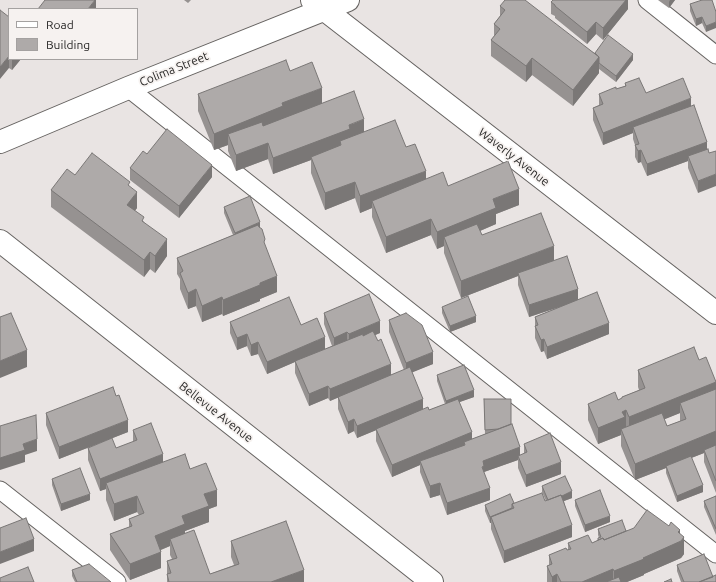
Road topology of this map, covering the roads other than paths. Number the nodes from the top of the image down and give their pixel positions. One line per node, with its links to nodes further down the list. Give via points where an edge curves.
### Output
1 (348, 0): 3 (street, Colima Street)
2 (647, 0): 4 (lane)
3 (318, 5): 5 (street, Colima Street); 8 (street, Waverly Avenue)
4 (716, 55)
5 (128, 88): 6 (street, Colima Street); 10 (lane)
6 (0, 142)
7 (0, 241): 12 (street, Bellevue Avenue)
8 (716, 312)
9 (0, 490): 11 (lane)
10 (716, 554)
11 (117, 582)
12 (432, 582)

